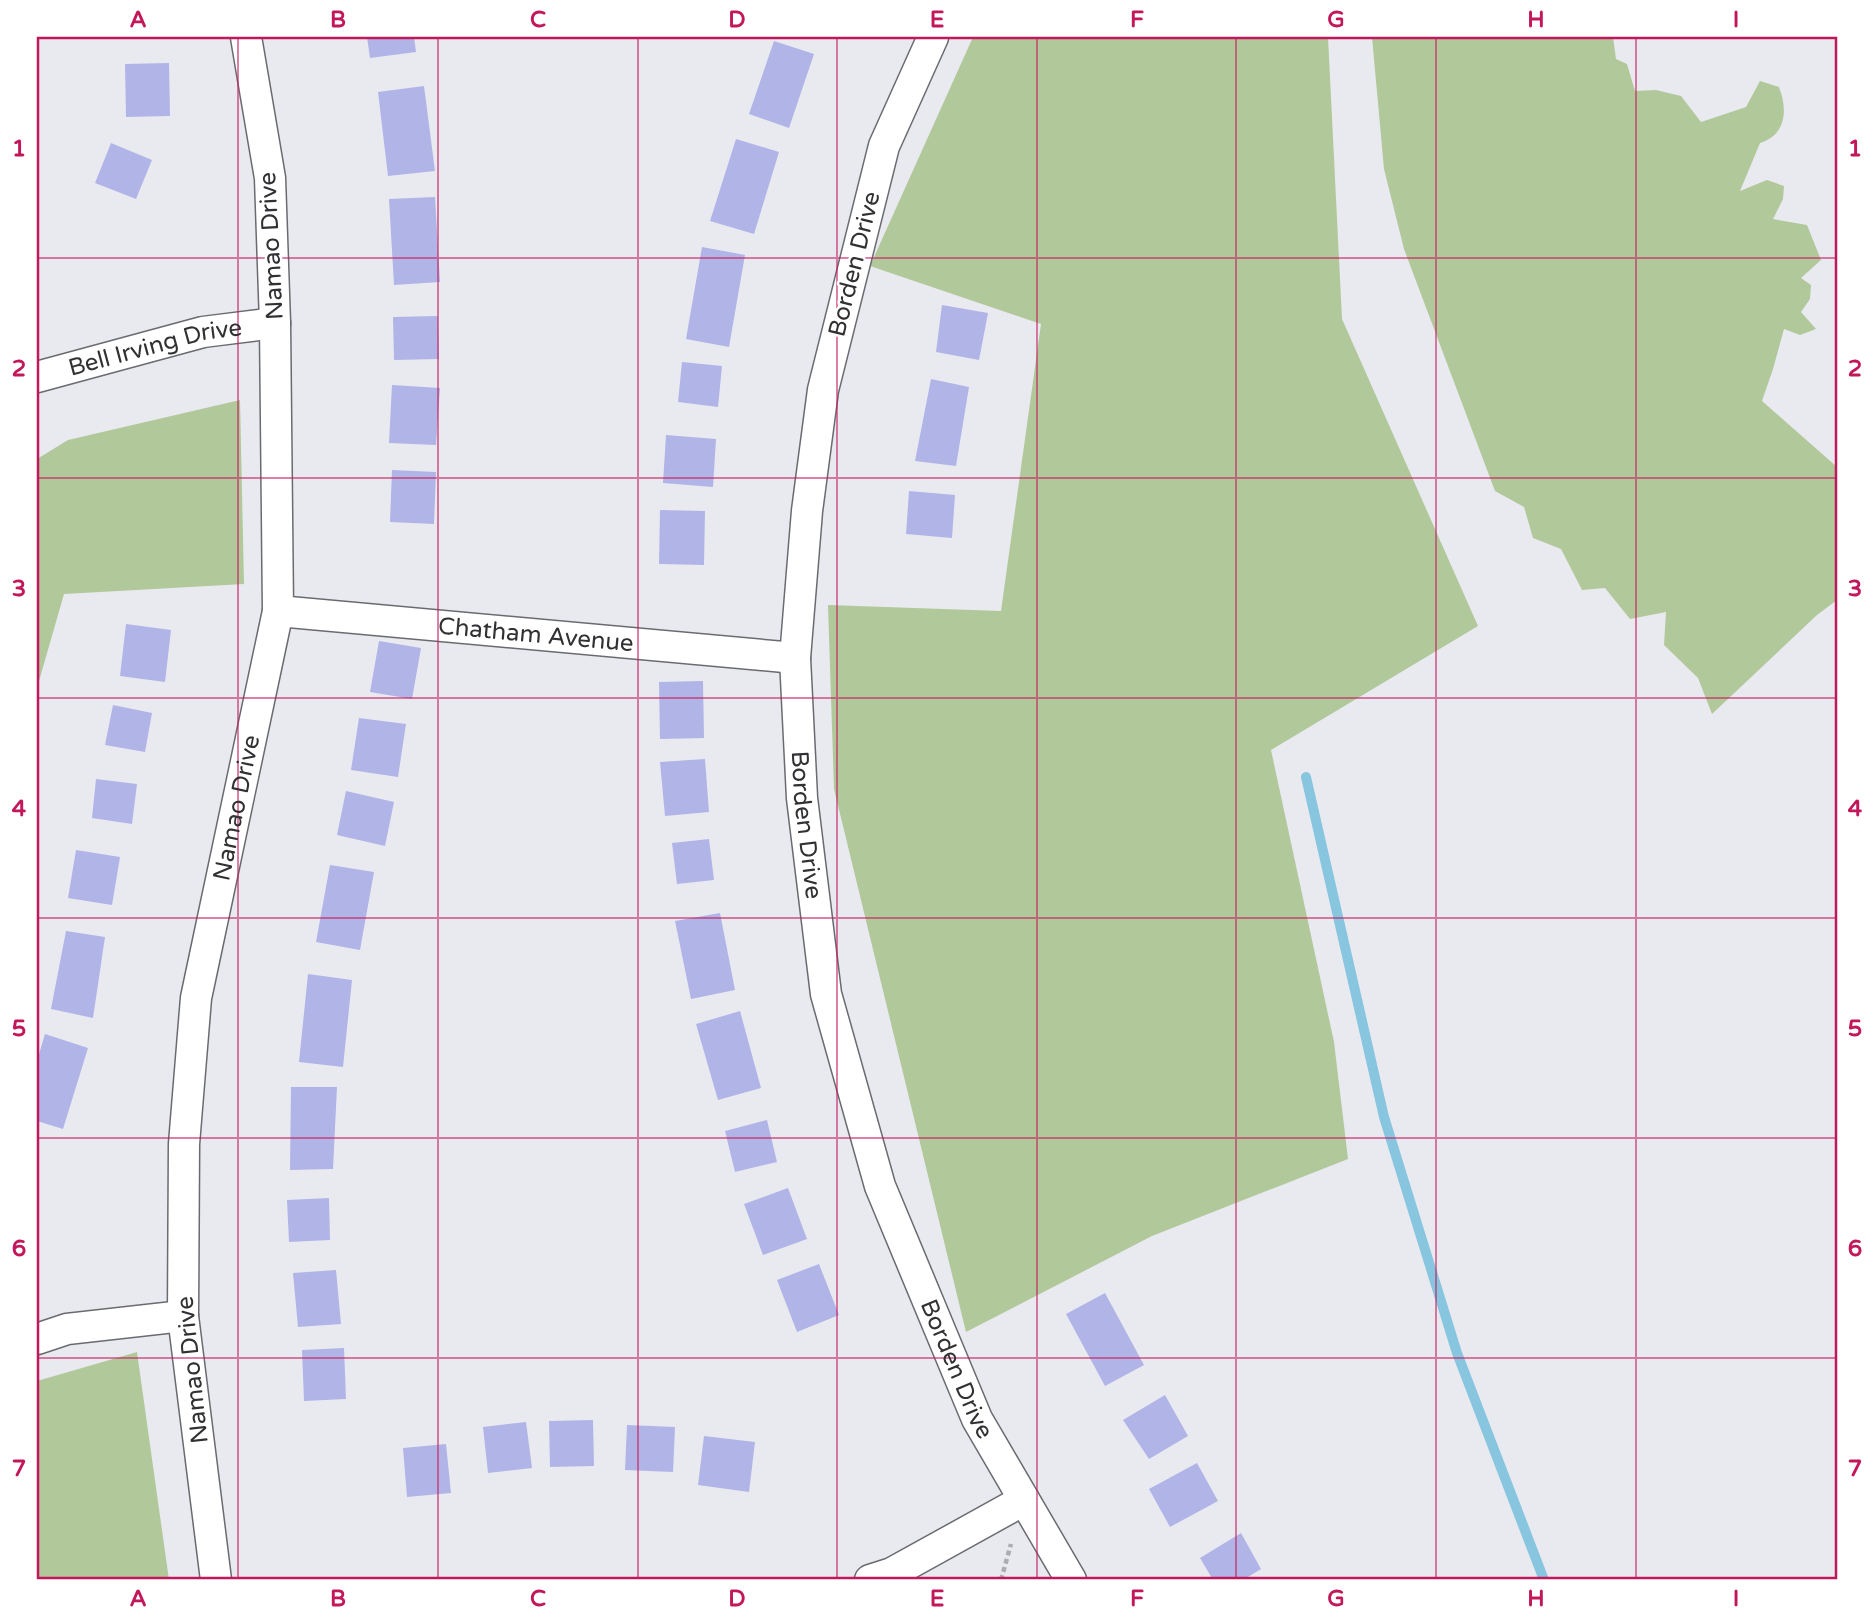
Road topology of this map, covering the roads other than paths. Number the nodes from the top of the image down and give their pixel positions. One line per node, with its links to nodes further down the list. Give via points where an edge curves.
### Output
1 (246, 37): 3 (street, Namao Drive, via 270,178)
2 (933, 37): 6 (street, Borden Drive, via 884,146 823,390)
3 (275, 323): 4 (street, Bell Irving Drive, via 203,332); 5 (street, Namao Drive)
4 (37, 377)
5 (278, 611): 6 (street, Chatham Avenue); 7 (street, Namao Drive, via 196,998 184,1144)
6 (795, 658): 9 (street, Borden Drive, via 802,798 826,994 880,1186 977,1419)
7 (183, 1316): 8 (street, via 67,1329); 10 (street, Namao Drive)
8 (37, 1339)
9 (1024, 1500): 11 (street, via 892,1573); 12 (street, Borden Drive)
10 (216, 1580)
11 (870, 1580)
12 (1071, 1580)

